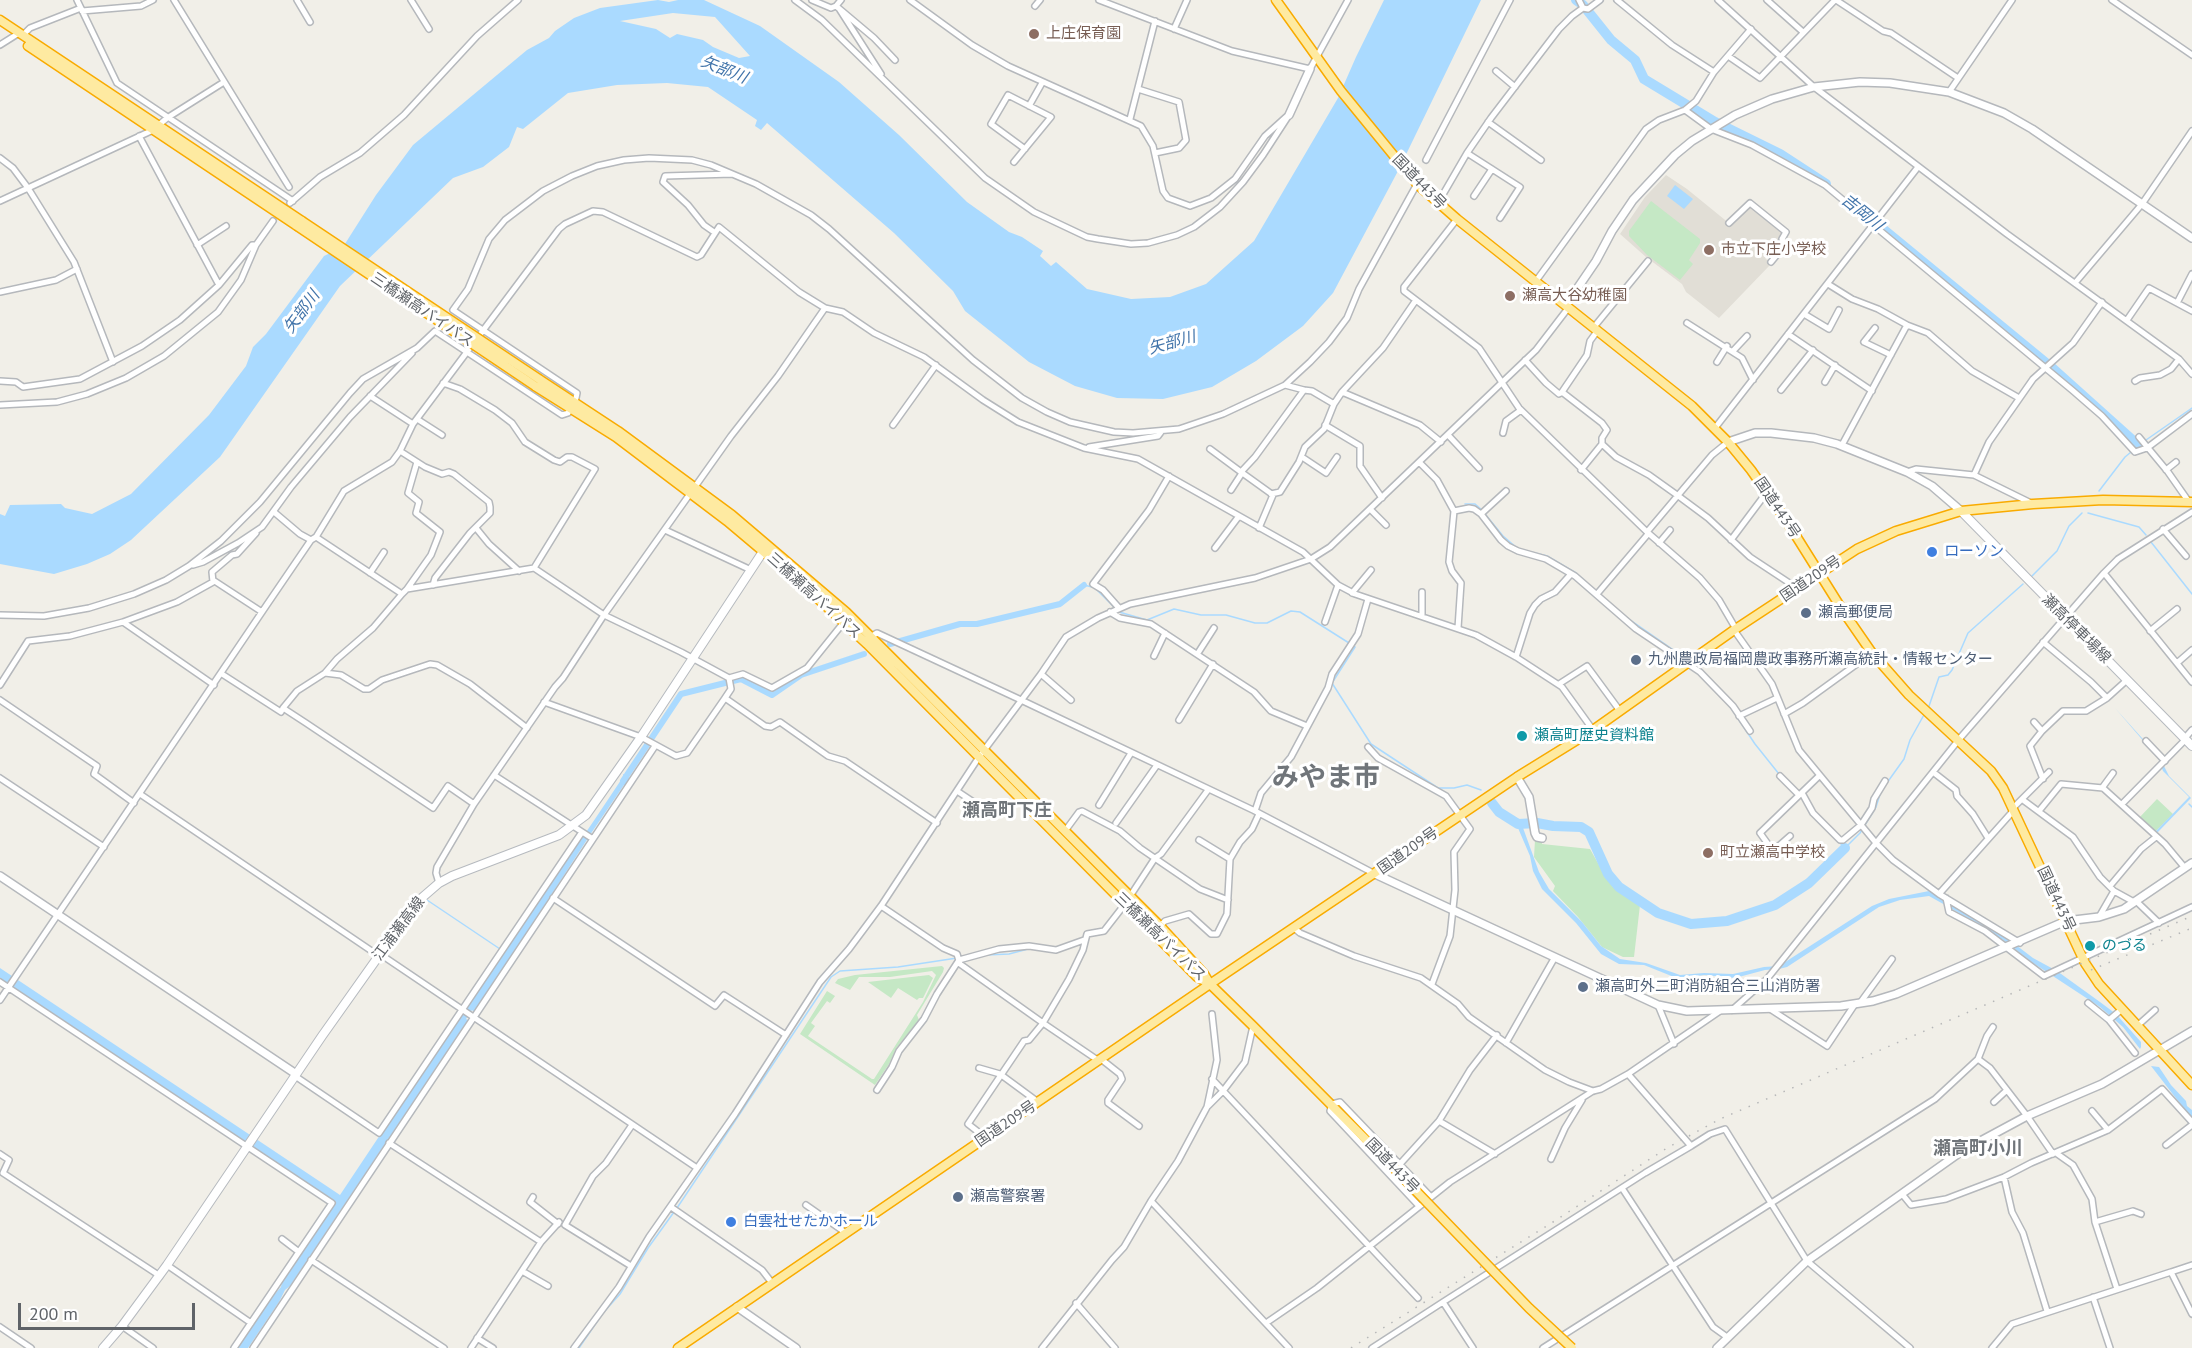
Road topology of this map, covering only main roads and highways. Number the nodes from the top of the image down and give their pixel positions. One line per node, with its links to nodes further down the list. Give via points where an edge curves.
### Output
1 (1276, 0): 8 (highway, 国道443号, via 1316,59 1417,184 1715,428 1767,492)
2 (0, 20): 4 (highway, 三橋瀬高バイパス)
3 (0, 27): 4 (highway, 三橋瀬高バイパス)
4 (18, 35): 7 (highway, 三橋瀬高バイパス, bridge, via 572,406)
5 (2190, 502): 6 (highway, 国道209号, via 2103,500)
6 (1960, 511): 8 (highway, 国道209号, via 1896,531); 10 (main road, 瀬高停車場線)
7 (766, 548): 9 (highway, 三橋瀬高バイパス); 14 (main road, 江浦瀬高線, via 586,815 559,835 452,876 417,902 160,1276)
8 (1819, 573): 12 (highway, 国道209号, via 1593,730); 13 (highway, 国道443号, via 1891,676 1991,771 2014,809 2082,958 2099,984)
9 (847, 619): 11 (highway, 三橋瀬高バイパス, via 979,757); 11 (highway, 三橋瀬高バイパス, via 872,636 1065,831)
10 (2192, 746)
11 (1127, 900): 12 (highway, 三橋瀬高バイパス, via 1160,926); 12 (highway, 三橋瀬高バイパス, via 1197,977)
12 (1210, 984): 15 (highway, 国道209号); 16 (highway, 国道443号, bridge)
13 (2192, 1085)
14 (103, 1348)
15 (678, 1348)
16 (1572, 1348)

